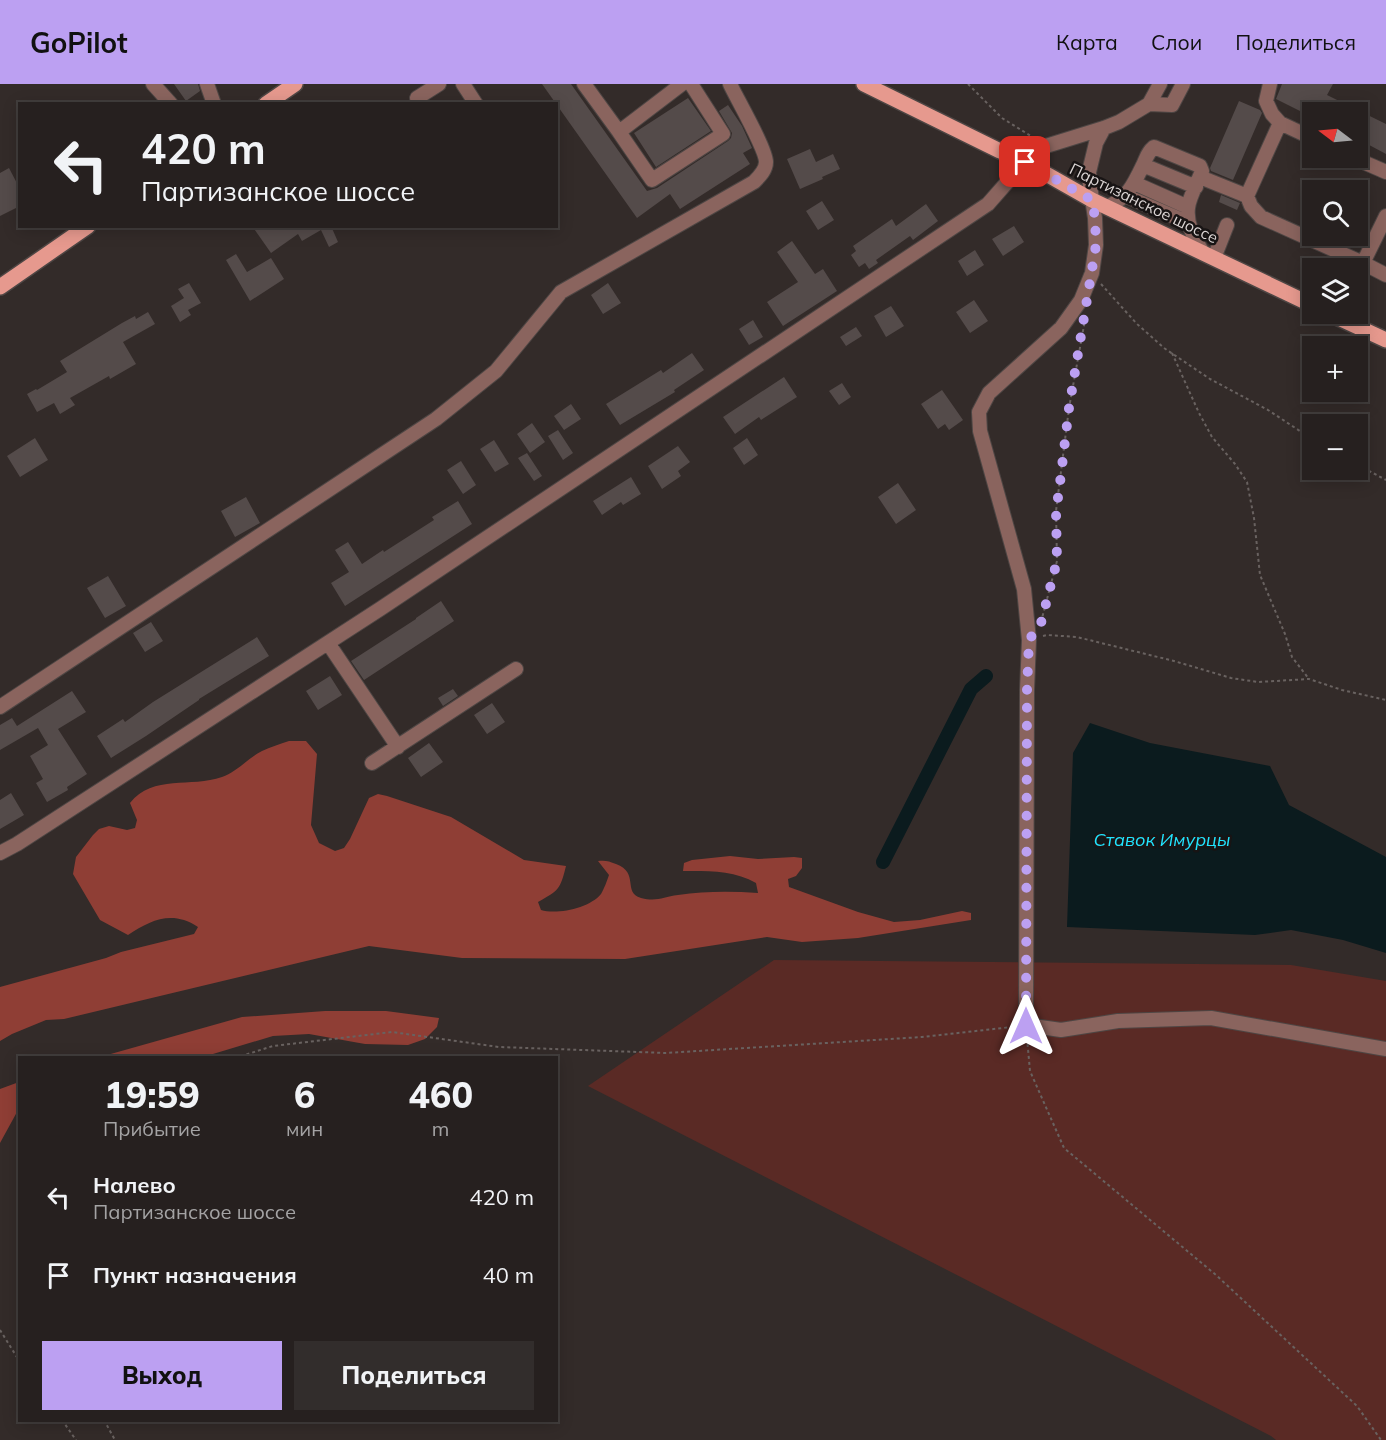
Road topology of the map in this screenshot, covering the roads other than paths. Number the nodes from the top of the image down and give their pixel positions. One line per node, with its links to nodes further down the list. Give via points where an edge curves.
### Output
1 (153, 84): 15 (street)
2 (207, 84): 16 (street)
3 (295, 84): 17 (main road)
4 (439, 84): 14 (street)
5 (463, 84): 18 (street)
6 (584, 84): 22 (street)
7 (682, 84): 22 (street)
8 (691, 84): 22 (street, via 723,134 652,180)
9 (730, 84): 50 (street, via 766,162 754,182 561,292 496,371 436,419)
10 (864, 84): 24 (main road, Партизанское шоссе)
11 (1160, 84): 19 (street)
12 (1184, 84): 19 (street, via 1173,105)
13 (1270, 84): 20 (street, via 1266,101)
14 (417, 98)
15 (169, 102)
16 (213, 102)
17 (269, 102)
18 (475, 102)
19 (1149, 104): 21 (street)
20 (1280, 123): 23 (street); 31 (street)
21 (1104, 128): 24 (street, via 1047,146); 32 (street, via 1089,171)
22 (619, 132)
23 (1302, 133)
24 (1025, 162): 32 (main road, Партизанское шоссе); 48 (street, via 988,204)
25 (1368, 164): 27 (street)
26 (1143, 165): 28 (street); 28 (street, via 1154,147 1200,166); 29 (street)
27 (1386, 172)
28 (1198, 182): 31 (street); 34 (street)
29 (1134, 183): 30 (street); 34 (street)
30 (1126, 196): 33 (street); 36 (street)
31 (1247, 196): 40 (street, via 1261,217)
32 (1092, 200): 33 (main road, Партизанское шоссе); 54 (street, via 1096,245 1092,273 1081,300 1061,328 989,393 979,412 980,431 1024,589 1029,640 1026,1026 1061,1030 1118,1021 1211,1018)
33 (1107, 207): 39 (main road, Партизанское шоссе)
34 (1188, 207): 36 (street)
35 (1386, 216): 41 (street)
36 (1189, 223): 39 (street, via 1195,239)
37 (1227, 225): 39 (street)
38 (85, 228): 44 (main road)
39 (1209, 255): 45 (main road, Партизанское шоссе)
40 (1354, 258)
41 (1365, 258)
42 (1368, 265): 43 (street)
43 (1386, 275)
44 (0, 287)
45 (1302, 300)
46 (1352, 324): 47 (main road)
47 (1386, 340)
48 (328, 642): 51 (street); 53 (street)
49 (516, 669): 51 (street)
50 (0, 707)
51 (398, 747): 52 (street)
52 (372, 763)
53 (0, 853)
54 (1386, 1049)

